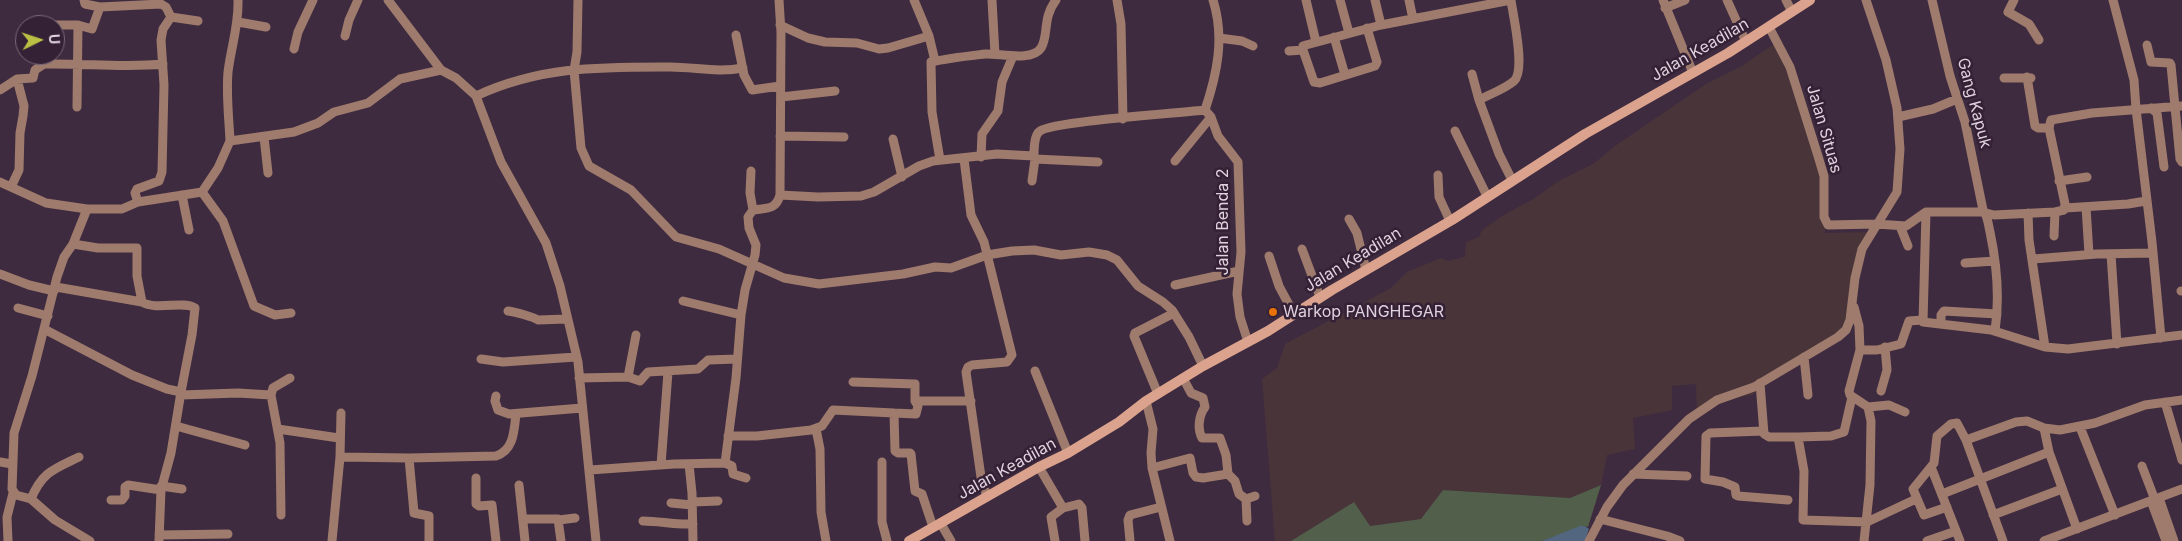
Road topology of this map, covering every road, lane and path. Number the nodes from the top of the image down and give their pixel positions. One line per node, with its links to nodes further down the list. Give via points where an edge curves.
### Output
1 (84, 0): 29 (street, via 85,4)
2 (238, 0): 34 (street)
3 (313, 0): 53 (street)
4 (358, 0): 43 (street)
5 (388, 0): 64 (street)
6 (578, 0): 65 (street)
7 (779, 0): 37 (street)
8 (914, 0): 45 (street)
9 (992, 0): 56 (street)
10 (1056, 0): 57 (street, via 1047,14 1040,50)
11 (1117, 0): 84 (street, via 1121,24)
12 (1213, 0): 47 (street)
13 (1306, 0): 49 (street)
14 (1340, 0): 42 (street)
15 (1375, 0): 38 (street)
16 (1408, 0): 32 (street)
17 (1511, 0): 28 (street); 77 (street, via 1518,48 1517,76)
18 (1685, 0): 27 (street)
19 (1727, 0): 50 (street)
20 (1786, 0): 30 (street)
21 (1810, 0): 30 (main road, Jalan Keadilan)
22 (1866, 0): 83 (street, via 1886,60)
23 (1932, 0): 76 (street, Gang Kapuk)
24 (2014, 0): 48 (street, via 2008,12 2029,24)
25 (2113, 0): 81 (street, via 2133,74)
26 (127, 3): 29 (street); 31 (street, via 161,4)
27 (1664, 4): 66 (street)
28 (1456, 5): 32 (street)
29 (100, 7): 36 (street, via 92,29)
30 (1792, 12): 41 (main road, Jalan Keadilan)
31 (171, 17): 33 (street); 61 (street, via 163,29)
32 (1413, 19): 38 (street)
33 (198, 22)
34 (238, 22): 39 (street); 91 (street, via 228,71)
35 (65, 25): 36 (street)
36 (78, 25): 60 (street)
37 (780, 25): 45 (street, via 808,38 857,43 879,49); 71 (street)
38 (1381, 25): 40 (street)
39 (266, 28)
40 (1367, 28): 42 (street); 68 (street, via 1376,65)
41 (1771, 31): 50 (main road, Jalan Keadilan); 126 (street, Jalan Situas, via 1794,79 1822,169 1826,223 1830,226)
42 (1349, 33): 46 (street)
43 (345, 36)
44 (736, 36): 63 (street)
45 (929, 36): 58 (street)
46 (1334, 37): 49 (street); 68 (street)
47 (1219, 38): 52 (street); 82 (street, via 1218,65)
48 (2039, 40)
49 (1316, 42): 55 (street, via 1303,46)
50 (1746, 42): 66 (main road, Jalan Keadilan)
51 (2147, 45): 78 (street, via 2151,62 2170,63)
52 (1253, 46)
53 (294, 49)
54 (1289, 50): 55 (street)
55 (1303, 50): 68 (street, via 1314,82)
56 (995, 54): 57 (street); 58 (street)
57 (1013, 56): 92 (street, via 1002,82 998,111 982,134)
58 (935, 61): 95 (street, via 931,62 932,112)
59 (65, 63): 60 (street)
60 (77, 63): 61 (street, via 136,67); 79 (street)
61 (163, 64): 115 (street, via 161,179 137,188)
62 (43, 65): 70 (street, via 33,78)
63 (743, 68): 65 (street, via 725,71 672,67); 71 (street, via 752,90)
64 (441, 70): 74 (street, via 456,78); 88 (street, via 400,79 368,103 334,112 318,123 294,132)
65 (574, 70): 74 (street, via 518,79); 141 (street, via 581,148 589,166 631,190 676,237 719,249)
66 (1693, 73): 105 (main road, Jalan Keadilan, via 1585,134)
67 (1472, 74): 77 (street)
68 (1346, 75)
69 (2004, 78): 85 (street, via 2030,78 2035,126)
70 (17, 79): 72 (street); 109 (street, via 24,106 19,170)
71 (780, 86): 75 (street)
72 (0, 90)
73 (836, 91): 75 (street)
74 (476, 96): 159 (street, via 501,162 546,243 560,286)
75 (781, 97): 87 (street)
76 (1957, 99): 83 (street, via 1933,109); 121 (street, Gang Kapuk)
77 (1479, 100): 105 (street, via 1499,154)
78 (2178, 106): 80 (street); 98 (street)
79 (77, 107)
80 (2151, 108): 81 (street); 99 (street, via 2158,113)
81 (2136, 109): 85 (street, via 2057,118 2050,122); 114 (street)
82 (1208, 114): 84 (street); 96 (street); 143 (street, Jalan Benda 2, via 1218,136 1238,162)
83 (1898, 116): 126 (street, via 1897,192)
84 (1123, 119): 93 (street, via 1044,129 1037,133)
85 (2049, 128): 107 (street)
86 (1455, 131): 113 (street)
87 (780, 136): 89 (street); 112 (street)
88 (264, 137): 91 (street); 101 (street)
89 (844, 137)
90 (893, 138): 103 (street)
91 (230, 141): 110 (street)
92 (981, 157): 93 (street, via 997,154); 94 (street)
93 (1035, 158): 97 (street); 106 (street)
94 (964, 159): 95 (street); 136 (street, via 971,215)
95 (940, 160): 103 (street, via 919,166)
96 (1175, 161)
97 (1098, 162)
98 (2182, 162)
99 (2164, 167)
100 (751, 171): 119 (street)
101 (268, 173)
102 (1438, 175): 125 (street, via 1439,197)
103 (902, 177): 112 (street, via 861,196)
104 (2087, 177): 107 (street)
105 (1514, 179): 113 (main road, Jalan Keadilan)
106 (1032, 181)
107 (2059, 181): 118 (street)
108 (0, 182): 109 (street)
109 (11, 187): 117 (street, via 46,202)
110 (202, 192): 111 (street); 153 (street, via 224,220 254,306 275,315)
111 (182, 195): 115 (street); 128 (street)
112 (780, 195): 119 (street, via 775,206)
113 (1487, 196): 125 (main road, Jalan Keadilan)
114 (2146, 201): 116 (street); 133 (street)
115 (138, 202): 117 (street, via 122,209)
116 (2086, 207): 118 (street); 134 (street)
117 (87, 208): 130 (street)
118 (2065, 208): 122 (street)
119 (753, 210): 141 (street, via 748,217 756,245)
120 (1926, 212): 121 (street); 127 (street, via 1911,223); 160 (street)
121 (1985, 212): 123 (street, via 1994,215); 139 (street, Gang Kapuk)
122 (2054, 212): 123 (street); 129 (street)
123 (2028, 213): 138 (street)
124 (1349, 219): 142 (street)
125 (1450, 221): 142 (main road, Jalan Keadilan)
126 (1876, 224): 127 (street); 150 (street, via 1860,255)
127 (1900, 226): 131 (street)
128 (189, 230)
129 (2054, 236)
130 (73, 244): 146 (street, via 64,257); 149 (street, via 137,248 137,276)
131 (1908, 246)
132 (1302, 249): 147 (street)
133 (2152, 253): 135 (street); 166 (street)
134 (2089, 254): 135 (street); 138 (street)
135 (2111, 254): 168 (street)
136 (988, 255): 141 (street, via 951,268 935,267 819,284 784,278); 154 (street, via 1034,250 1060,255 1107,254 1117,260 1138,286); 194 (street, via 1012,355 1007,362 968,367)
137 (1270, 256): 155 (street, via 1279,286)
138 (2033, 259): 170 (street)
139 (1995, 261): 140 (street); 156 (street, Gang Kapuk)
140 (1965, 263)
141 (753, 264): 157 (street)
142 (1366, 270): 147 (main road, Jalan Keadilan)
143 (1239, 271): 145 (street); 167 (street, Jalan Benda 2, via 1238,302)
144 (0, 274): 146 (street, via 29,285)
145 (1175, 285)
146 (55, 289): 149 (street); 158 (street)
147 (1320, 298): 155 (main road, Jalan Keadilan)
148 (683, 301): 157 (street)
149 (142, 302): 186 (street, via 195,308)
150 (1852, 302): 171 (street, via 1859,326); 173 (street, via 1846,330)
151 (18, 308): 158 (street)
152 (508, 311): 159 (street, via 538,320)
153 (292, 313)
154 (1174, 313): 176 (street, via 1190,337); 187 (street, via 1134,336)
155 (1294, 314): 167 (main road, Jalan Keadilan)
156 (1997, 314): 161 (street, via 1944,311); 163 (street, Gang Kapuk)
157 (741, 315): 175 (street)
158 (48, 316): 162 (street)
159 (566, 319): 172 (street)
160 (1922, 320): 161 (street); 169 (street, via 1909,321 1901,344)
161 (1941, 324): 163 (street)
162 (44, 329): 186 (street, via 132,374); 223 (street, via 14,433)
163 (1995, 331): 170 (street)
164 (636, 335): 179 (street)
165 (2182, 335): 166 (street)
166 (2161, 338): 168 (street)
167 (1248, 342): 176 (main road, Jalan Keadilan)
168 (2117, 344): 170 (street, via 2068,349)
169 (1885, 347): 171 (street); 185 (street, via 1887,370)
170 (2045, 347)
171 (1860, 350): 191 (street, via 1849,389)
172 (576, 357): 174 (street, via 503,362); 181 (street)
173 (1804, 357): 184 (street); 189 (street)
174 (481, 358)
175 (737, 359): 178 (street, via 708,360 698,369); 209 (street)
176 (1203, 366): 182 (main road, Jalan Keadilan)
177 (1035, 371): 216 (street)
178 (668, 372): 179 (street, via 648,372 640,380); 226 (street)
179 (628, 377): 181 (street)
180 (290, 378): 188 (street, via 273,388)
181 (579, 378): 198 (street)
182 (1183, 378): 187 (main road, Jalan Keadilan); 232 (street, via 1191,393 1203,398 1205,407 1200,413 1200,434 1202,438 1220,438)
183 (852, 382): 193 (street, via 915,384)
184 (1760, 383): 208 (street); 233 (street, via 1724,396 1698,411)
185 (1881, 391)
186 (181, 394): 188 (street); 203 (street)
187 (1158, 394): 195 (main road, Jalan Keadilan)
188 (271, 395): 206 (street)
189 (1808, 395)
190 (496, 396): 202 (street, via 498,410)
191 (1852, 397): 197 (street); 210 (street, via 1844,432 1831,436)
192 (2182, 400): 196 (street)
193 (916, 401): 194 (street); 201 (street, via 916,414)
194 (971, 401): 245 (street, via 981,477)
195 (1146, 401): 216 (main road, Jalan Keadilan); 230 (street, via 1152,424)
196 (2165, 402): 204 (street, via 2136,407); 213 (street)
197 (1868, 406): 199 (street, via 1890,405); 266 (street, via 1871,421)
198 (582, 408): 202 (street); 231 (street)
199 (1905, 412)
200 (341, 413): 211 (street)
201 (894, 413): 207 (street, via 833,410 825,423); 268 (street, via 896,451 911,454 916,492 922,494)
202 (516, 414): 219 (street, via 514,432 505,453 496,456)
203 (176, 426): 214 (street); 239 (street)
204 (2080, 426): 205 (street, via 2060,430); 257 (street)
205 (2044, 428): 212 (street, via 2031,422 2016,422); 215 (street)
206 (278, 429): 211 (street); 258 (street)
207 (816, 429): 209 (street); 283 (street)
208 (1763, 431): 210 (street, via 1769,437); 249 (street, via 1710,433 1706,436 1705,479 1731,485 1738,496)
209 (728, 436): 225 (street)
210 (1798, 437): 266 (street, via 1804,471 1803,520)
211 (340, 438): 218 (street)
212 (1966, 440): 229 (street, via 1957,423 1945,428 1936,438 1935,460); 237 (street)
213 (2179, 441): 220 (street)
214 (246, 445)
215 (2049, 452): 237 (street); 241 (street)
216 (1068, 453): 228 (main road, Jalan Keadilan)
217 (79, 457): 246 (street, via 44,477)
218 (340, 457): 219 (street); 276 (street)
219 (409, 458): 277 (street, via 414,513 429,516)
220 (2182, 460)
221 (0, 462): 223 (street)
222 (882, 462): 284 (street, via 882,522)
223 (12, 464): 243 (street)
224 (689, 464): 225 (street); 226 (street); 253 (street)
225 (725, 464): 236 (street, via 732,466 733,474)
226 (661, 465): 231 (street)
227 (2142, 466): 250 (street)
228 (1039, 467): 245 (main road, Jalan Keadilan); 256 (street)
229 (1931, 467): 244 (street); 247 (street, via 1914,488)
230 (1152, 468): 232 (street, via 1190,458 1196,477); 254 (street)
231 (590, 470): 281 (street)
232 (1228, 474): 265 (street, via 1235,481 1239,494 1250,498)
233 (1633, 474): 234 (street); 262 (street)
234 (1687, 476)
235 (476, 478): 278 (street, via 476,504 492,505)
236 (746, 478)
237 (1980, 478): 244 (street); 259 (street)
238 (519, 485): 261 (street)
239 (161, 488): 240 (street); 248 (street, via 128,485 122,500); 272 (street)
240 (182, 489)
241 (2062, 489): 259 (street); 269 (street)
242 (2182, 489): 250 (street)
243 (14, 493): 246 (street); 274 (street, via 7,518)
244 (1942, 494): 255 (street)
245 (988, 497): 268 (main road, Jalan Keadilan)
246 (31, 499): 275 (street, via 55,520)
247 (1916, 499): 255 (street, via 1924,515); 266 (street)
248 (111, 500)
249 (1788, 500)
250 (2155, 500): 257 (street); 298 (street); 299 (street)
251 (718, 501): 253 (street)
252 (671, 503): 253 (street)
253 (692, 504): 267 (street)
254 (1161, 507): 289 (street, via 1130,515); 290 (street)
255 (1947, 507): 270 (street)
256 (1063, 508): 287 (street, via 1051,517); 288 (street, via 1080,505)
257 (2115, 514): 269 (street)
258 (281, 515)
259 (1993, 515): 296 (street)
260 (576, 518): 263 (street)
261 (524, 519): 263 (street); 279 (street)
262 (1600, 519): 291 (street); 292 (street)
263 (559, 520): 280 (street)
264 (643, 521): 267 (street)
265 (1247, 521)
266 (1867, 522): 293 (street)
267 (693, 524): 282 (street)
268 (937, 525): 285 (main road, Jalan Keadilan); 286 (street)
269 (2077, 529): 297 (street)
270 (1956, 531): 294 (street); 295 (street)
271 (228, 534): 272 (street)
272 (159, 538)
273 (2182, 539): 299 (street)
274 (8, 541)
275 (90, 541)
276 (332, 541)
277 (429, 541)
278 (496, 541)
279 (525, 541)
280 (561, 541)
281 (596, 541)
282 (693, 541)
283 (826, 541)
284 (887, 541)
285 (909, 541)
286 (951, 541)
287 (1056, 541)
288 (1085, 541)
289 (1130, 541)
290 (1170, 541)
291 (1589, 541)
292 (1680, 541)
293 (1864, 541)
294 (1928, 541)
295 (1960, 541)
296 (2003, 541)
297 (2044, 541)
298 (2166, 541)
299 (2175, 541)

